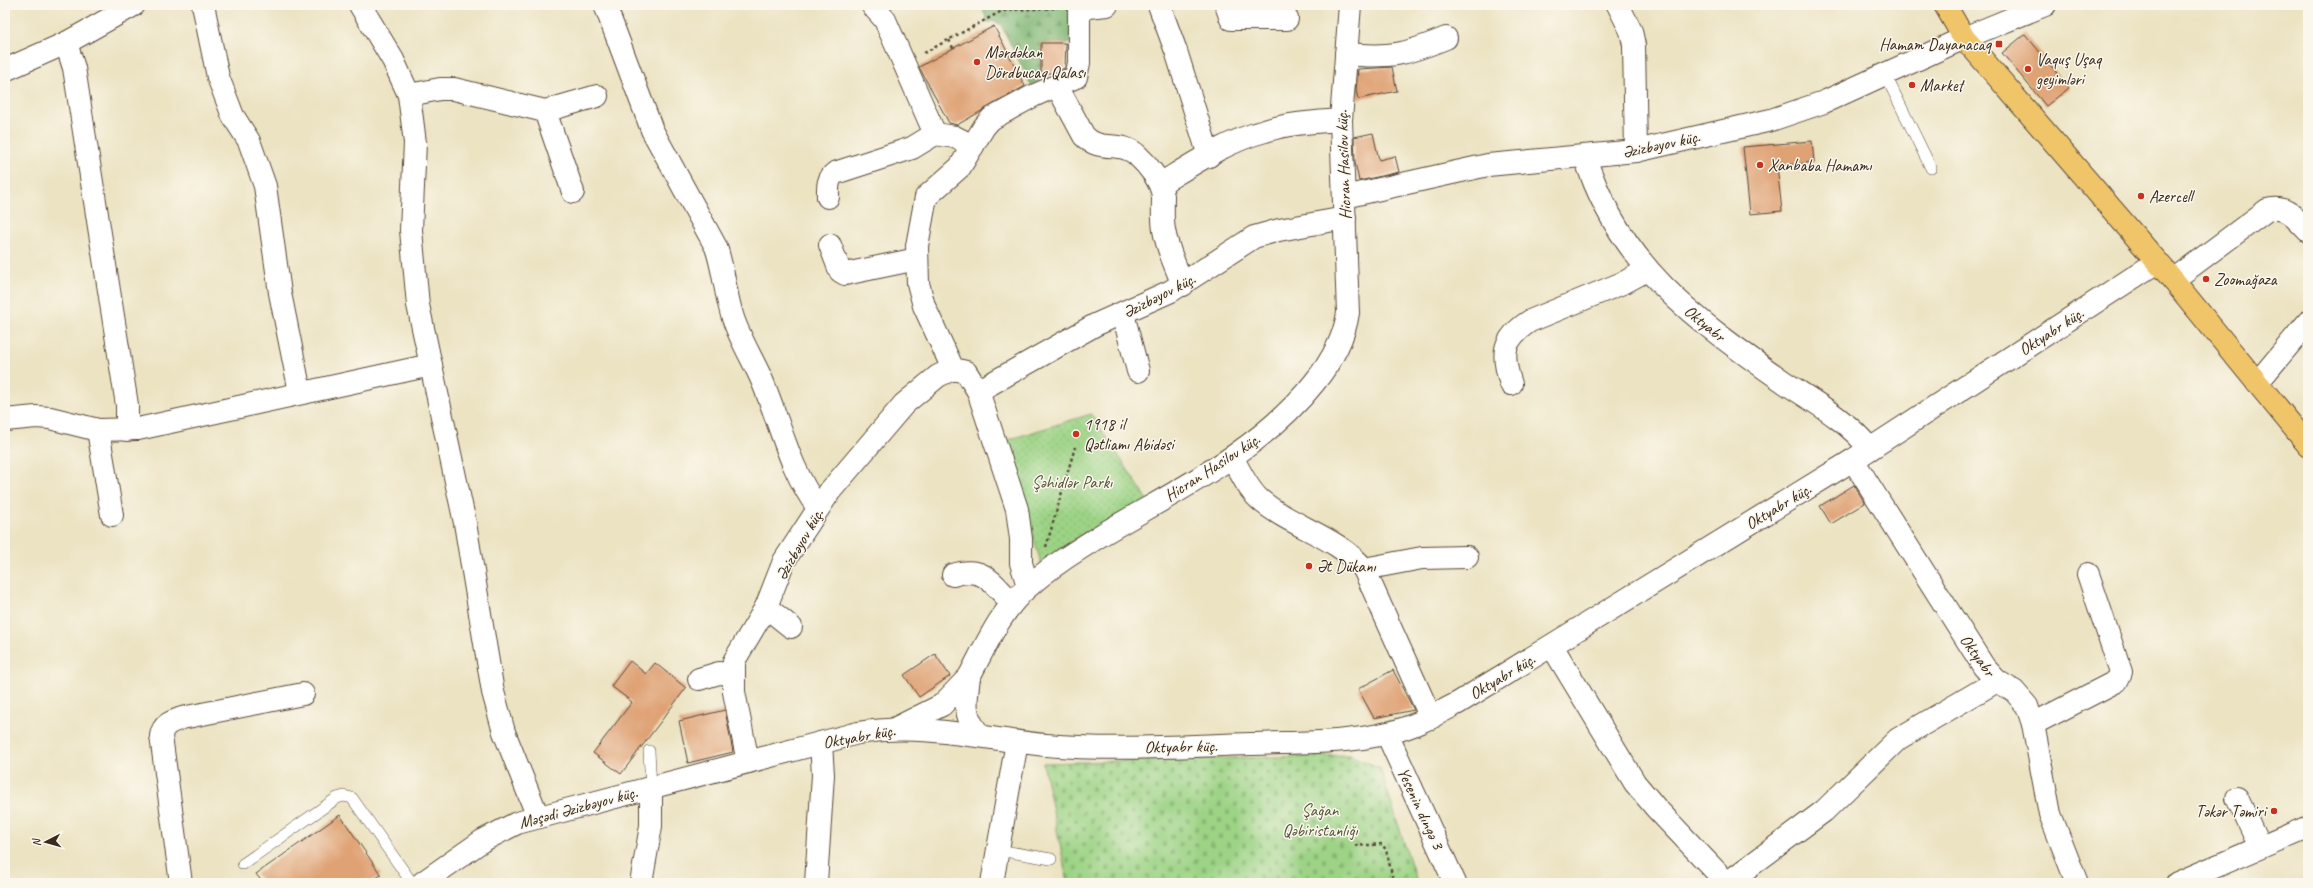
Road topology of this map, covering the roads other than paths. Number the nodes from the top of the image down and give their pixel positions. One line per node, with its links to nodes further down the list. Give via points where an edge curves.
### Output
1 (134, 5): 17 (street)
2 (203, 5): 51 (street, via 218,77 233,116 251,147 265,186 280,294)
3 (360, 5): 22 (street, via 393,60)
4 (605, 5): 58 (street, via 652,130 716,247 728,301 738,330 760,378 798,477)
5 (872, 5): 26 (street, via 885,20)
6 (1107, 5): 13 (street)
7 (1159, 5): 29 (street)
8 (1226, 5): 14 (street, via 1232,19)
9 (1350, 5): 18 (street, Hicran Hasilov küç.)
10 (1618, 5): 28 (street, via 1631,31 1634,46)
11 (1945, 5): 16 (main road)
12 (2045, 5): 16 (street)
13 (1079, 7): 21 (street, via 1078,72 1073,80)
14 (1287, 19)
15 (1446, 38): 18 (street, via 1407,53 1375,56)
16 (1964, 38): 20 (street, Əzizbəyov küç.); 39 (main road)
17 (66, 43): 19 (street); 54 (street, via 75,76 127,405)
18 (1346, 54): 25 (street, Hicran Hasilov küç.)
19 (5, 70)
20 (1885, 74): 28 (street, Əzizbəyov küç., via 1794,113); 31 (lane)
21 (1057, 86): 27 (street, via 991,119); 32 (street, via 1084,136 1090,142 1130,149)
22 (409, 95): 24 (street, via 454,89); 45 (street, via 415,143 412,230 414,267 418,305)
23 (597, 96): 24 (street)
24 (545, 111): 33 (street)
25 (1341, 120): 29 (street, via 1303,123 1264,131); 35 (street, Hicran Hasilov küç.)
26 (935, 134): 27 (street, via 954,137); 34 (street, via 912,148 835,173 828,184)
27 (973, 146): 38 (street, via 960,167 926,197)
28 (1636, 151): 30 (street, Əzizbəyov küç.)
29 (1209, 156): 32 (street)
30 (1585, 157): 35 (street, Əzizbəyov küç., via 1488,166); 40 (street, Oktyabr, via 1606,208 1627,245)
31 (1931, 168)
32 (1160, 184): 42 (street, via 1163,195 1164,230)
33 (573, 192)
34 (828, 197)
35 (1344, 208): 42 (street, Əzizbəyov küç., via 1254,237); 57 (street, Hicran Hasilov küç., via 1348,313 1341,340 1320,376 1293,408)
36 (2308, 231): 41 (street, via 2285,210 2267,210)
37 (830, 245): 38 (street, via 840,271 845,274)
38 (917, 259): 46 (street, via 918,283 924,306)
39 (2157, 262): 41 (main road); 56 (street, Oktyabr küç.)
40 (1647, 270): 49 (street, via 1625,282 1530,321 1518,329 1505,346 1503,354); 56 (street, Oktyabr, via 1688,310 1724,340 1851,428)
41 (2173, 280): 48 (main road)
42 (1183, 285): 43 (street, Əzizbəyov küç.)
43 (1123, 314): 47 (street); 50 (street, Əzizbəyov küç., via 1095,325)
44 (2308, 322): 48 (street)
45 (430, 365): 51 (street); 87 (street, via 465,523 493,692 504,732)
46 (953, 369): 50 (street, via 966,372); 58 (street, Əzizbəyov küç., via 938,376 904,404 844,473)
47 (1138, 371)
48 (2257, 383): 55 (main road)
49 (1511, 384)
50 (978, 391): 64 (street, via 1017,509 1021,563)
51 (300, 392): 54 (street, via 152,427)
52 (5, 420): 53 (street, via 50,418)
53 (98, 430): 54 (street); 59 (street)
54 (127, 430)
55 (2308, 446)
56 (1861, 454): 68 (street, Oktyabr küç.); 72 (street, Oktyabr, via 1970,647)
57 (1232, 458): 61 (street, via 1258,498 1338,546); 64 (street, Hicran Hasilov küç., via 1078,550)
58 (818, 508): 66 (street, Əzizbəyov küç., via 784,561)
59 (112, 515)
60 (1467, 557): 61 (street, via 1422,558)
61 (1364, 569): 75 (street)
62 (2088, 574): 76 (street, via 2121,672 2118,681)
63 (953, 575): 65 (street, via 965,571 977,572 986,577)
64 (1028, 586): 65 (street, Hicran Hasilov küç.)
65 (1012, 603): 70 (street, Hicran Hasilov küç.)
66 (766, 607): 67 (street); 69 (street, Əzizbəyov küç., via 738,652)
67 (791, 627)
68 (1552, 646): 75 (street, Oktyabr küç.); 100 (street, via 1634,783)
69 (733, 674): 71 (street); 84 (street, Əzizbəyov küç., via 734,692)
70 (969, 677): 74 (street); 80 (street, via 967,714 969,722)
71 (699, 678)
72 (1997, 681): 76 (street, Oktyabr, via 2014,691 2027,706); 100 (street, via 1898,739 1824,811)
73 (303, 694): 93 (street, via 182,718 170,722 162,729)
74 (942, 704): 77 (street); 78 (street, via 942,721)
75 (1431, 718): 79 (street, Oktyabr küç.)
76 (2033, 724): 101 (street, Oktyabr, via 2050,814)
77 (896, 728): 78 (street, Oktyabr küç.); 82 (street, Oktyabr küç., via 858,733)
78 (950, 732): 80 (street, Oktyabr küç.)
79 (1387, 734): 81 (street, Oktyabr küç., via 1312,742 1158,747 1096,747); 99 (street, Yesenin dıngə 3)
80 (981, 736): 81 (street, Oktyabr küç.)
81 (1017, 742): 90 (street)
82 (821, 743): 84 (street, Oktyabr küç.); 97 (street, via 823,775)
83 (649, 751): 85 (lane)
84 (748, 762): 85 (street, Məşədi Əzizbəyov küç.)
85 (651, 788): 87 (street, Məşədi Əzizbəyov küç.); 96 (street, via 651,820)
86 (2237, 798): 89 (street)
87 (538, 817): 95 (street, Məşədi Əzizbəyov küç., via 496,832)
88 (2308, 827): 89 (street)
89 (2260, 847): 102 (street)
90 (998, 850): 91 (lane); 98 (street)
91 (1051, 858)
92 (243, 864): 94 (lane, via 337,798 344,796 352,798)
93 (181, 883)
94 (412, 883)
95 (422, 883)
96 (640, 883)
97 (816, 883)
98 (992, 883)
99 (1455, 883)
100 (1727, 883)
101 (2077, 883)
102 (2177, 883)

